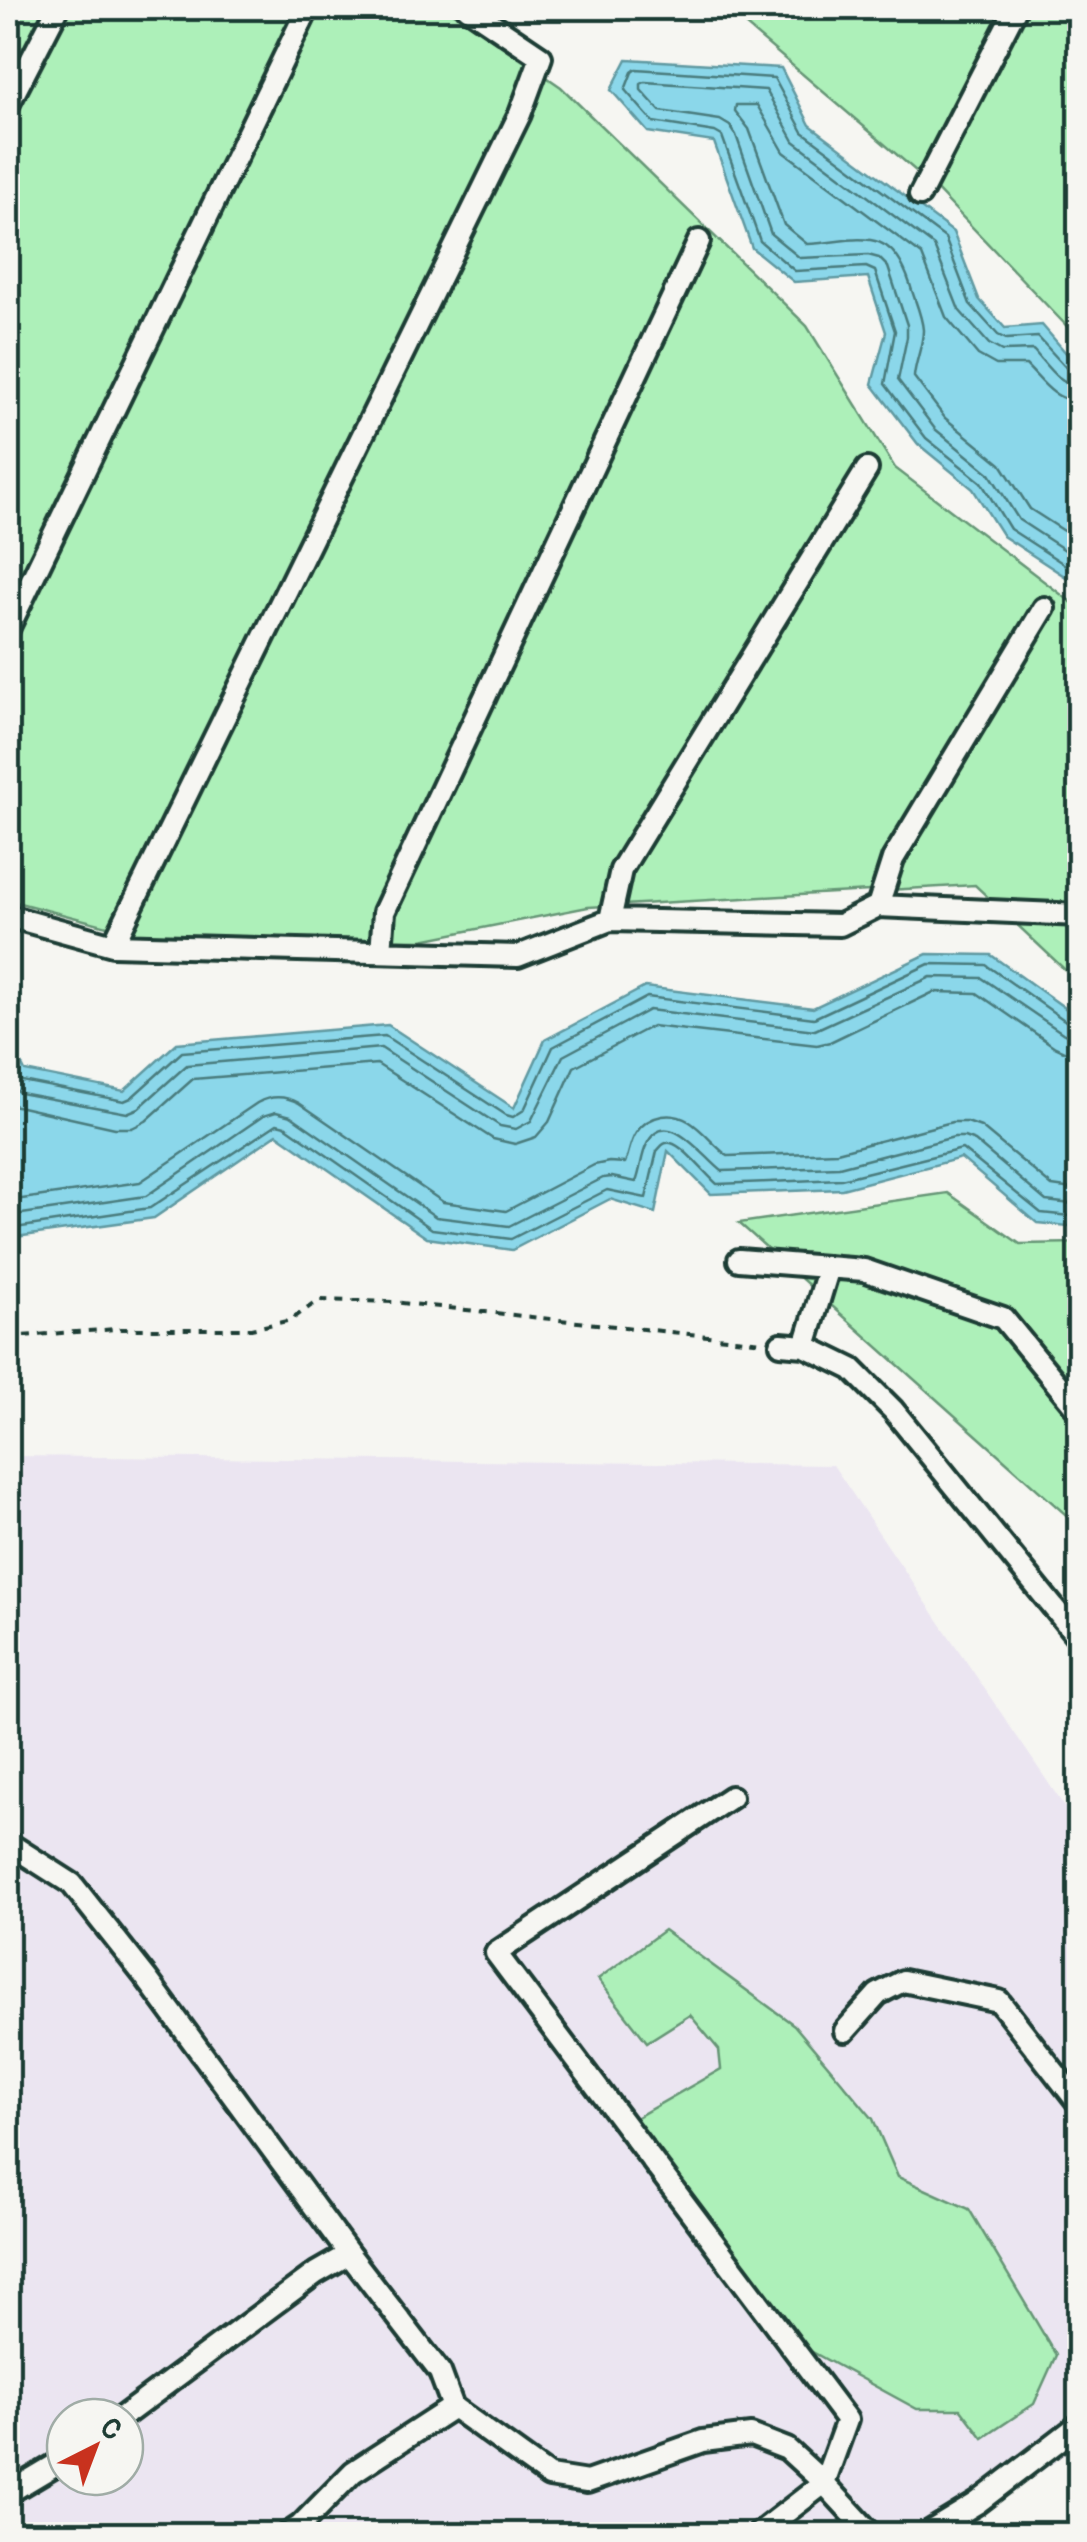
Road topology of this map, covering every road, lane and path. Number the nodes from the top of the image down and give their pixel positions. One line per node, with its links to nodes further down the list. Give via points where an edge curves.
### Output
1 (58, 8): 5 (street)
2 (308, 8): 10 (street)
3 (468, 8): 15 (street, via 541,57 520,114)
4 (1016, 8): 6 (street)
5 (8, 105)
6 (920, 194)
7 (699, 241): 16 (street, via 384,912)
8 (867, 469): 14 (street, via 621,870)
9 (1044, 608): 11 (street, via 893,860)
10 (8, 629)
11 (878, 906): 12 (street); 14 (street, via 840,925)
12 (1080, 915)
13 (8, 916): 15 (street)
14 (610, 920): 16 (street, via 518,956)
15 (113, 945): 16 (street)
16 (381, 952)
17 (739, 1260): 18 (street)
18 (829, 1267): 21 (street); 22 (street, via 864,1270 1004,1318)
19 (8, 1338): 20 (path, via 251,1329 291,1320 319,1300 394,1302)
20 (781, 1344): 21 (street)
21 (804, 1346): 23 (street, via 852,1368 893,1410)
22 (1080, 1412)
23 (1080, 1640)
24 (731, 1796): 33 (street, via 496,1953 846,2420)
25 (8, 1842): 28 (street, via 72,1884)
26 (845, 2031): 27 (street, via 878,1994 904,1981 999,2001)
27 (1080, 2106)
28 (349, 2254): 29 (street); 30 (street, via 440,2372)
29 (145, 2400)
30 (453, 2407): 33 (street, via 548,2476 588,2482 703,2441 751,2435 786,2448); 35 (street, via 354,2472)
31 (1080, 2424): 38 (street)
32 (45, 2471): 34 (street)
33 (824, 2483): 36 (street); 37 (street)
34 (8, 2493)
35 (288, 2534)
36 (758, 2534)
37 (871, 2534)
38 (926, 2534)

